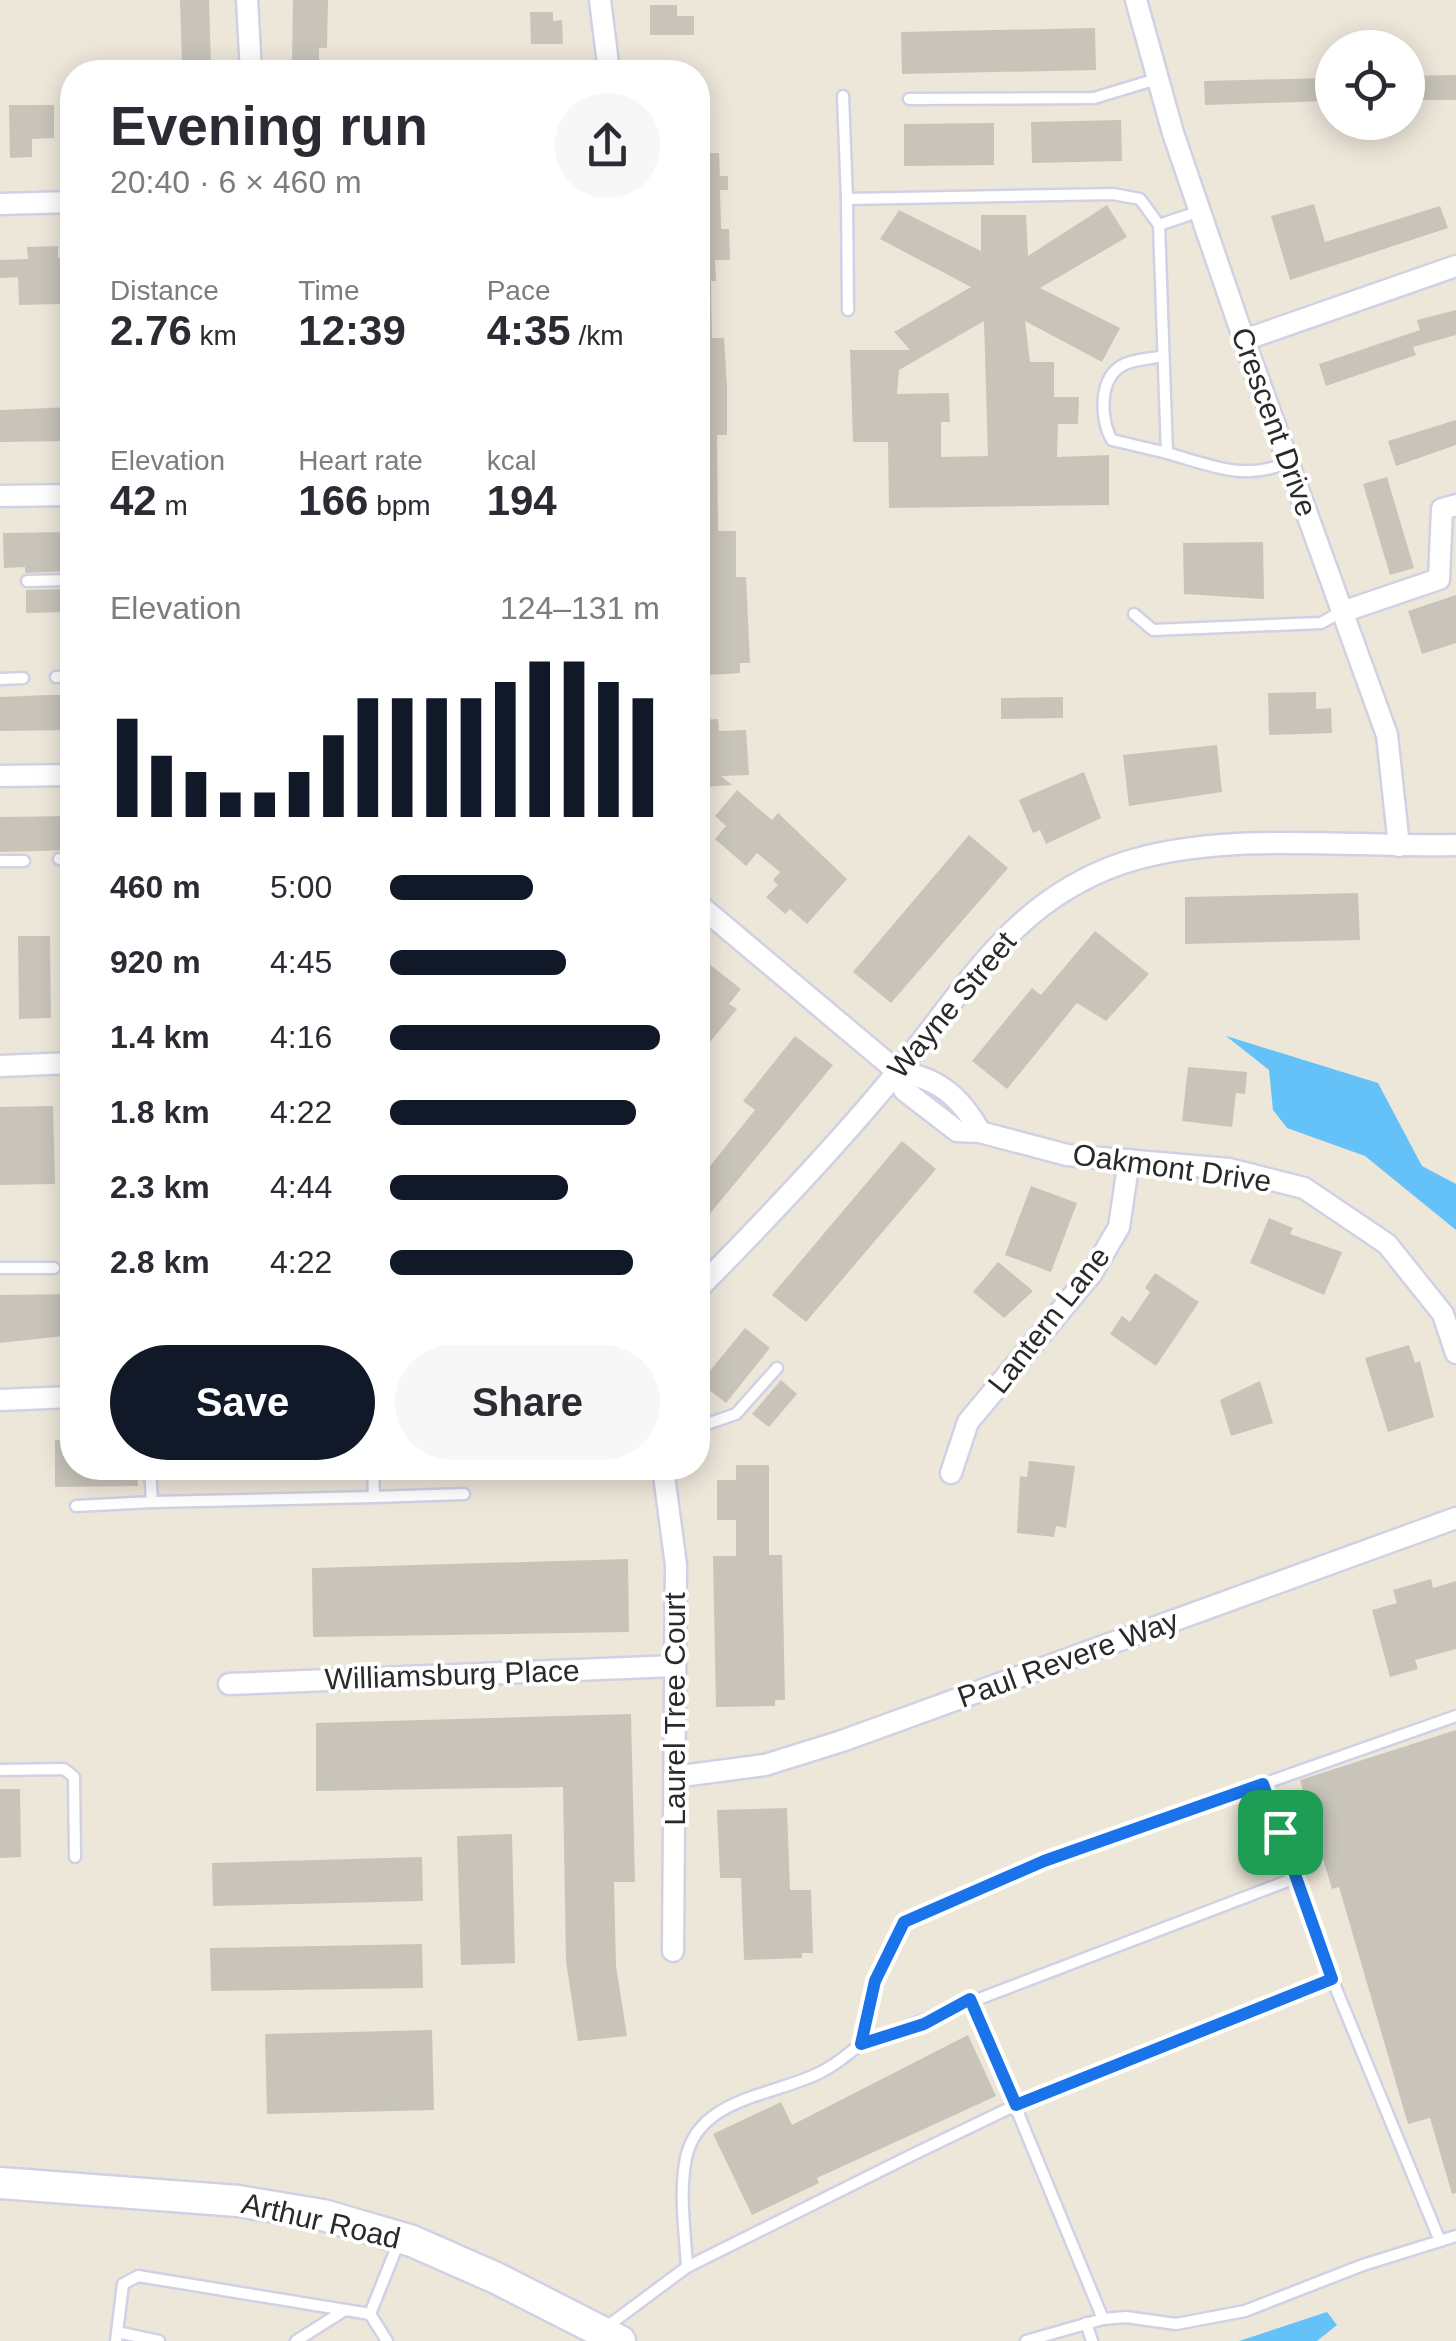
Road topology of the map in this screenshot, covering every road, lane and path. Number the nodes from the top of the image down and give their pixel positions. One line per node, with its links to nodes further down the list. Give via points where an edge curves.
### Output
1 (247, 0): 4 (street)
2 (600, 0): 5 (street)
3 (1136, 0): 6 (street, Crescent Drive)
4 (250, 60)
5 (607, 60)
6 (1158, 79): 8 (lane, via 1094,98); 12 (street, Crescent Drive)
7 (844, 96): 9 (lane)
8 (909, 99)
9 (846, 200): 13 (lane, via 1113,194 1140,199); 15 (lane)
10 (60, 202): 11 (street)
11 (0, 204)
12 (1200, 211): 13 (lane); 16 (street, Crescent Drive)
13 (1159, 225): 17 (lane)
14 (1456, 266): 16 (street)
15 (848, 310)
16 (1244, 340): 19 (street, Crescent Drive)
17 (1164, 356): 18 (lane); 18 (lane, via 1124,363 1104,393 1112,440)
18 (1166, 453): 19 (lane, via 1244,474)
19 (1288, 462): 25 (street, Crescent Drive)
20 (60, 495): 21 (street)
21 (0, 496)
22 (1456, 506): 25 (street, via 1442,509 1439,580)
23 (60, 580): 24 (lane)
24 (26, 581)
25 (1342, 612): 26 (lane, via 1320,623 1153,630); 34 (street, Crescent Drive, via 1387,735)
26 (1134, 614)
27 (56, 676): 28 (lane)
28 (60, 676)
29 (23, 678): 30 (lane)
30 (0, 679)
31 (60, 774): 32 (street)
32 (0, 776)
33 (1456, 845): 34 (street, Wayne Street)
34 (1399, 846): 40 (street, Wayne Street, via 1220,846 1124,862 1046,898 992,951)
35 (0, 862): 36 (lane)
36 (24, 862)
37 (710, 914): 40 (street, Oakmont Drive)
38 (60, 1064): 39 (street)
39 (0, 1066)
40 (898, 1072): 41 (street, Oakmont Drive, via 904,1090 956,1131); 44 (street, Wayne Street)
41 (1129, 1160): 45 (street, Oakmont Drive, via 1229,1169 1304,1188 1387,1244 1443,1314); 50 (street, Lantern Lane, via 1119,1227 1092,1273 968,1422)
42 (0, 1268): 43 (lane)
43 (54, 1268)
44 (710, 1277)
45 (1456, 1353)
46 (778, 1368): 49 (lane, via 736,1414)
47 (60, 1398): 48 (street)
48 (0, 1400)
49 (710, 1423)
50 (951, 1473)
51 (151, 1480): 56 (lane)
52 (373, 1480): 55 (lane)
53 (665, 1480): 59 (street, Laurel Tree Court, via 676,1565)
54 (464, 1494): 55 (lane)
55 (374, 1497): 56 (lane)
56 (152, 1502): 57 (lane)
57 (76, 1506)
58 (1456, 1518): 63 (street, Paul Revere Way, via 842,1742 764,1765)
59 (675, 1666): 60 (street, Williamsburg Place); 63 (street, Laurel Tree Court)
60 (229, 1684)
61 (1456, 1716): 64 (lane)
62 (0, 1770): 65 (lane, via 64,1770 74,1776)
63 (674, 1777): 67 (street, Laurel Tree Court)
64 (1263, 1784): 66 (lane); 70 (lane, via 1044,1861 904,1922 875,1981)
65 (75, 1857)
66 (1298, 1877): 68 (lane); 69 (lane)
67 (673, 1950)
68 (1332, 1979): 71 (lane); 75 (lane)
69 (970, 1999): 70 (lane, via 924,2024); 71 (lane)
70 (861, 2044): 76 (lane, via 823,2071 733,2104 700,2127 686,2156)
71 (1016, 2105): 76 (lane); 79 (lane)
72 (0, 2183): 74 (main road, Arthur Road, via 238,2201 323,2215)
73 (1456, 2236): 75 (lane)
74 (400, 2238): 78 (lane); 82 (main road, Arthur Road)
75 (1440, 2241): 79 (lane, via 1245,2311 1176,2324)
76 (687, 2267): 82 (lane)
77 (345, 2310): 78 (lane); 81 (lane, via 138,2276 123,2284); 84 (lane)
78 (370, 2314): 85 (lane)
79 (1102, 2319): 80 (lane)
80 (1086, 2322): 86 (lane); 87 (lane)
81 (117, 2337): 83 (lane)
82 (606, 2337)
83 (159, 2341)
84 (296, 2341)
85 (387, 2341)
86 (1026, 2341)
87 (1092, 2341)

